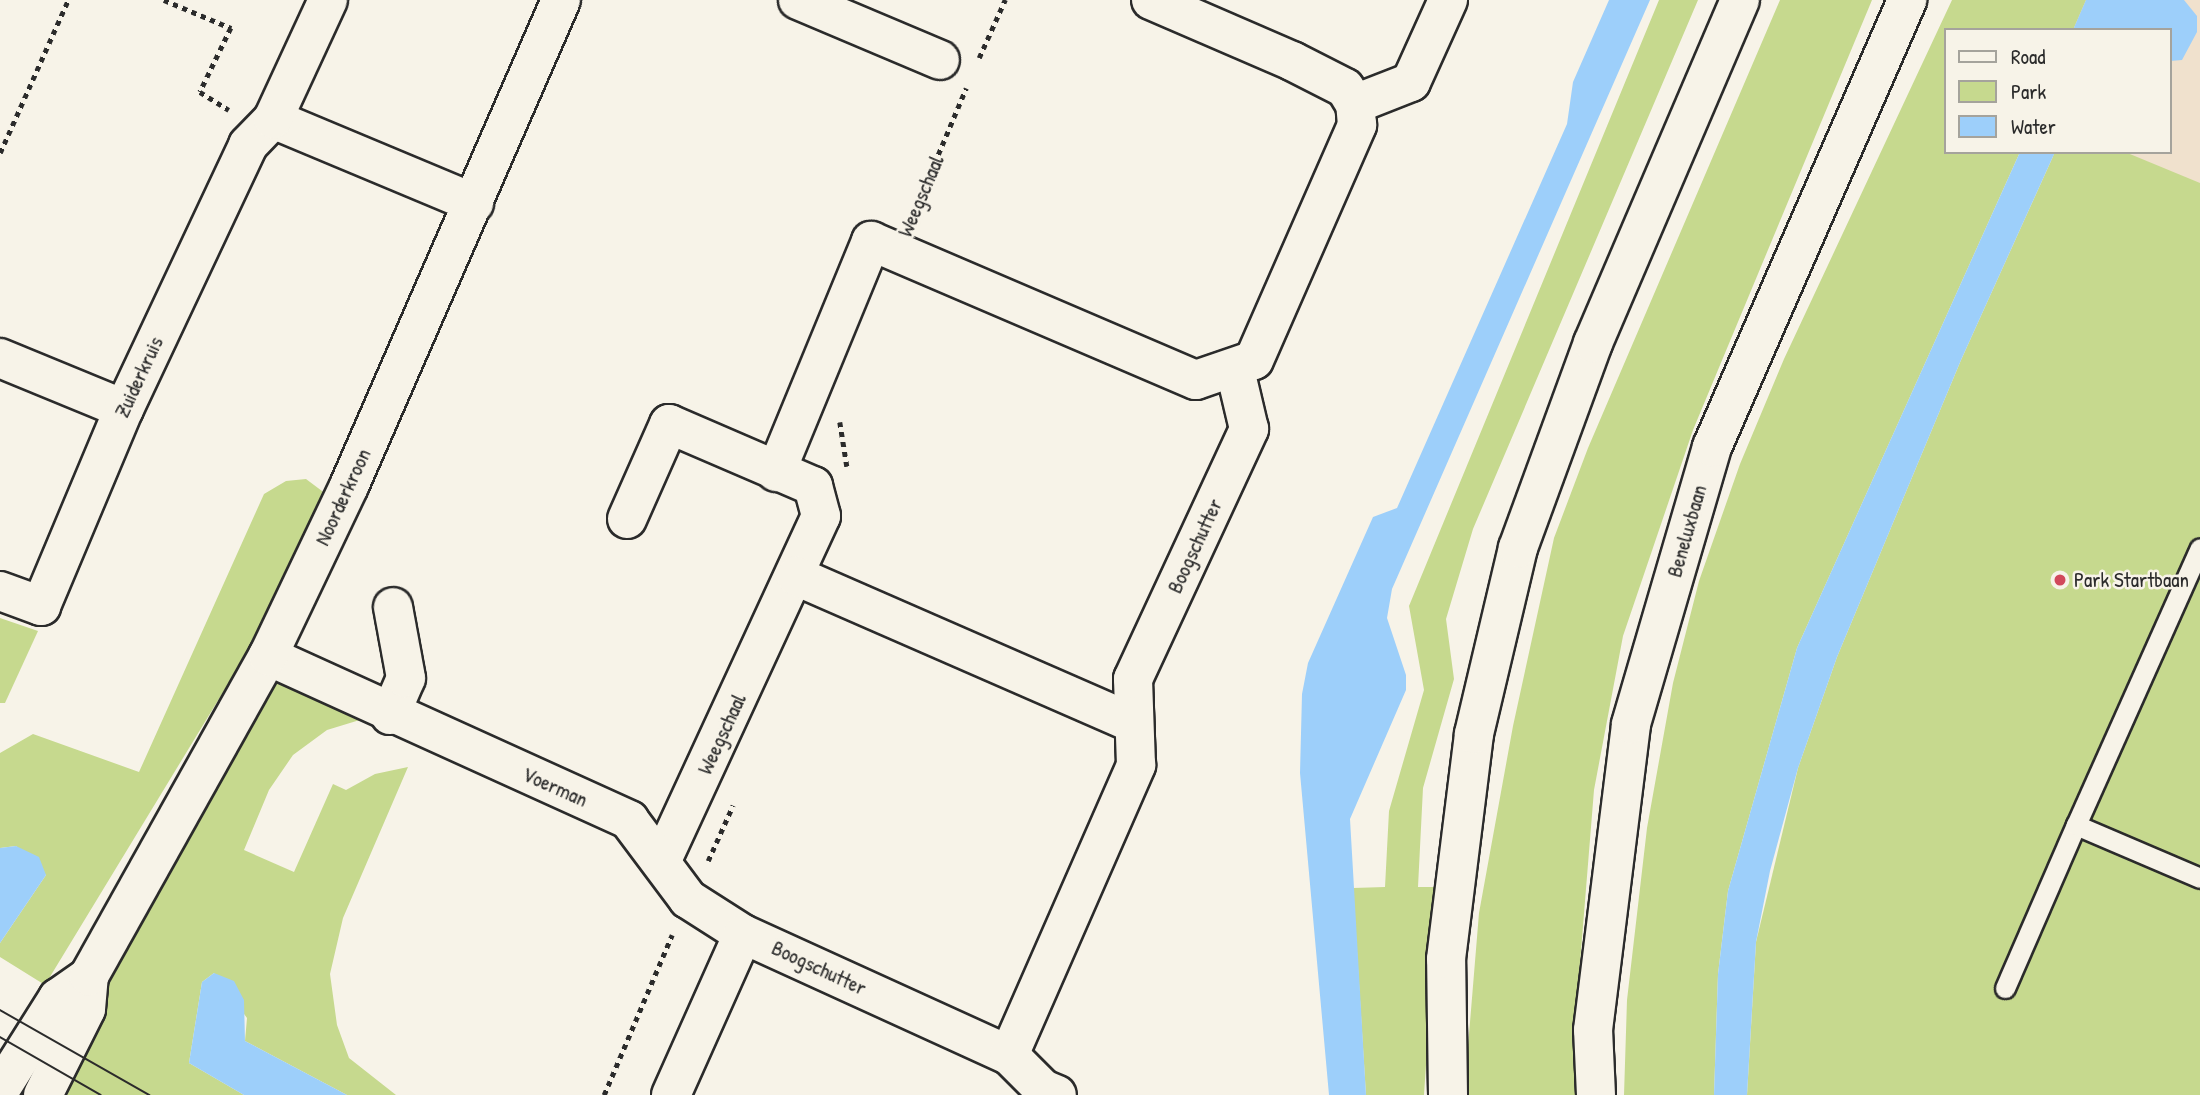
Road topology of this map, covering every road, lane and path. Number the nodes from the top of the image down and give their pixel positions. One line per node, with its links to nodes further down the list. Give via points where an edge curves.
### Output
1 (68, 0): 14 (path)
2 (164, 0): 13 (path, via 231,28 200,92)
3 (328, 0): 13 (street, Zuiderkruis)
4 (561, 0): 15 (street, Noorderkroon)
5 (798, 0): 11 (street)
6 (1005, 0): 11 (path, Weegschaal)
7 (1151, 0): 12 (street, via 1345,88)
8 (1448, 0): 12 (street, via 1411,82)
9 (1740, 0): 42 (street, via 1593,343 1518,548 1474,734 1446,959)
10 (1906, 0): 43 (street, Beneluxbaan, via 1712,447 1631,724 1593,1030)
11 (963, 66): 16 (path, Weegschaal)
12 (1354, 104): 18 (street, via 1357,125 1254,360)
13 (266, 124): 15 (street); 19 (street, Zuiderkruis, via 248,145)
14 (0, 153)
15 (474, 203): 26 (street, Noorderkroon)
16 (897, 252): 18 (street, via 1196,380); 20 (street, Weegschaal, via 871,241)
17 (0, 358): 19 (street)
18 (1235, 370): 28 (street, Boogschutter, via 1249,429 1133,679)
19 (124, 409): 24 (street, Zuiderkruis, via 41,606)
20 (776, 472): 21 (street, Weegschaal, via 669,424); 23 (street, Weegschaal, via 813,486 819,498 821,516)
21 (627, 519)
22 (2200, 548): 29 (lane)
23 (796, 576): 28 (street); 30 (street, Weegschaal)
24 (0, 591)
25 (393, 607): 27 (street, via 406,678)
26 (268, 656): 27 (street, Voerman); 34 (street, Noorderkroon)
27 (390, 715): 30 (street, Voerman, via 629,820)
28 (1133, 723): 36 (street, Boogschutter, via 1136,765)
29 (2076, 825): 31 (lane); 35 (lane)
30 (661, 862): 32 (street, Voerman)
31 (2200, 878)
32 (688, 899): 33 (street, Boogschutter); 39 (path)
33 (743, 934): 36 (street, Boogschutter); 40 (street)
34 (89, 976): 37 (street, Noorderkroon, via 58,999); 38 (street, Noorderkroon, via 86,1009)
35 (2005, 988)
36 (1009, 1055): 41 (street, Boogschutter)
37 (0, 1090)
38 (43, 1095)
39 (604, 1095)
40 (671, 1095)
41 (1056, 1095)
42 (1448, 1095)
43 (1596, 1095)

